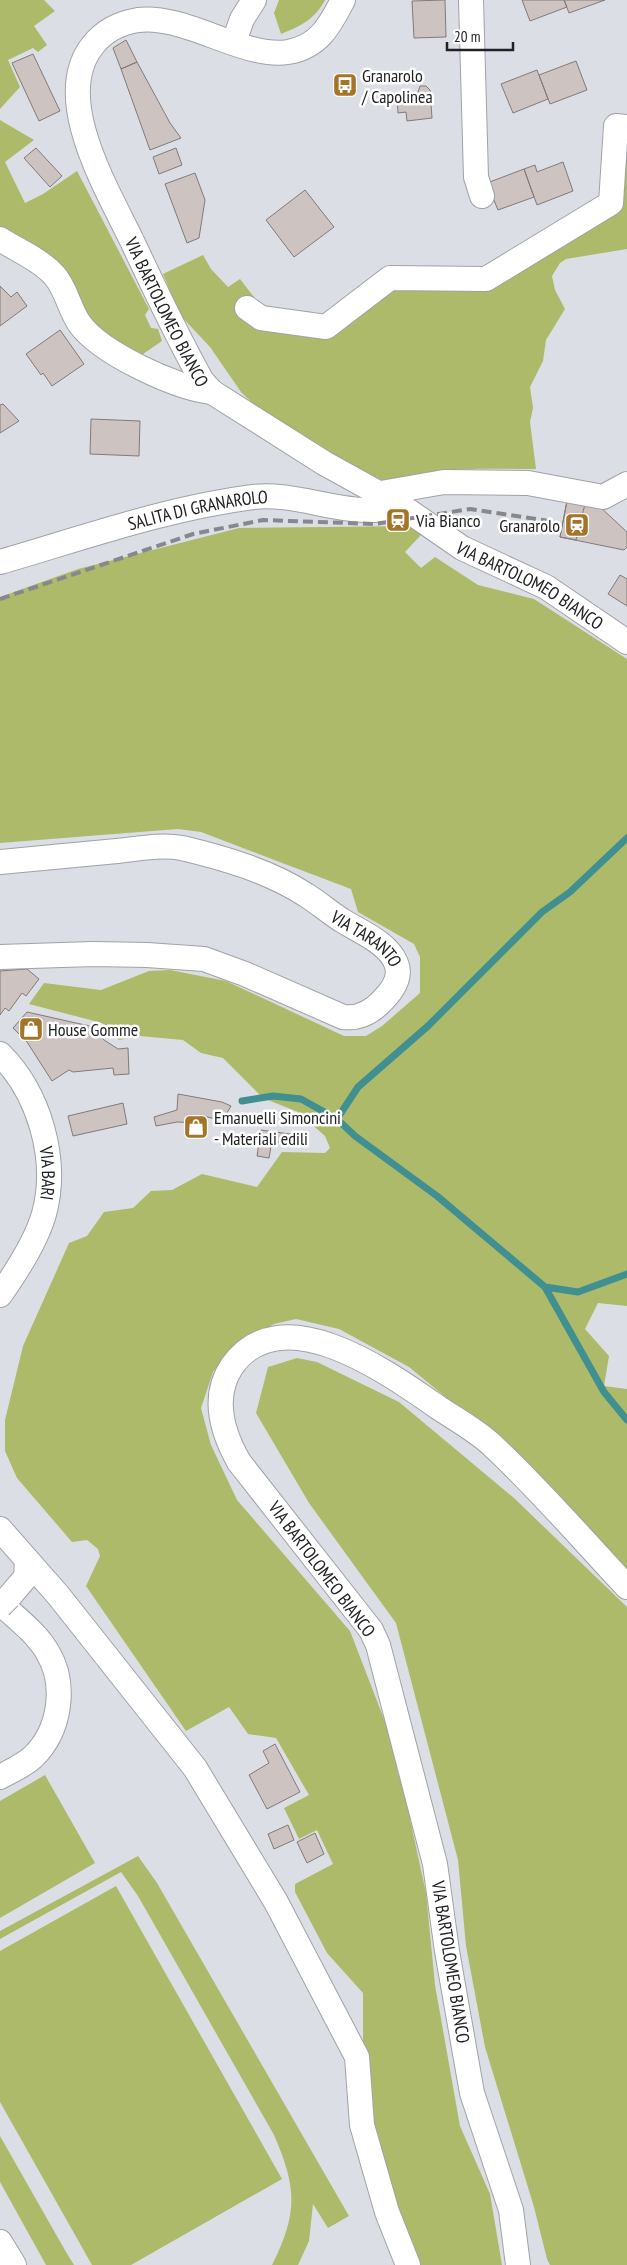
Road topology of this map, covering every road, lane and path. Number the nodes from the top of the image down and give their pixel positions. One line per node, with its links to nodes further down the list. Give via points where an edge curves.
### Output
1 (254, 0): 4 (street, via 242,19)
2 (343, 0): 4 (street, VIA BARTOLOMEO BIANCO, via 324,33 304,48 287,52 261,51)
3 (471, 0): 6 (street, via 476,177)
4 (234, 42): 9 (street, VIA BARTOLOMEO BIANCO, via 158,21 130,22 108,30 94,43 84,58 78,81 80,118 94,162 155,290 199,375)
5 (627, 127): 8 (street, via 616,126 611,203 486,279 390,278 326,327 261,318)
6 (482, 196)
7 (0, 239): 9 (street, via 54,274 78,322 90,335 132,364 190,388)
8 (247, 308)
9 (212, 392): 11 (street, VIA BARTOLOMEO BIANCO, via 324,463)
10 (627, 484): 11 (street, SALITA DI GRANAROLO, via 603,497 528,483 444,482)
11 (390, 499): 12 (street, SALITA DI GRANAROLO, via 386,510 256,496 182,510); 13 (street, VIA BARTOLOMEO BIANCO, via 462,548 546,586)
12 (0, 562)
13 (627, 642)
14 (0, 862): 15 (street, VIA TARANTO, via 142,848 179,848 221,858 267,874 306,894 388,951 396,964 398,977 391,992 379,1004 354,1018 343,1017 204,959 111,954)
15 (0, 957)
16 (0, 1054): 17 (street, VIA BARI, via 20,1078 36,1111 48,1150 49,1173 43,1216)
17 (0, 1295)
18 (0, 1529): 19 (street)
19 (28, 1561): 21 (street, via 26,1577); 25 (street, via 200,1777 276,1902 356,2057 362,2125 386,2212)
20 (627, 1587): 26 (street, VIA BARTOLOMEO BIANCO, via 493,1446 374,1366 328,1344 305,1338 285,1338 264,1342 245,1353 232,1367 220,1402 227,1442 238,1462 371,1630 378,1645 436,1864 472,2093 512,2210)
21 (3, 1602): 22 (street, via 43,1646 56,1669 59,1683 52,1728 42,1747 24,1764)
22 (0, 1777)
23 (0, 2242): 24 (street)
24 (14, 2265)
25 (408, 2265)
26 (518, 2265)

